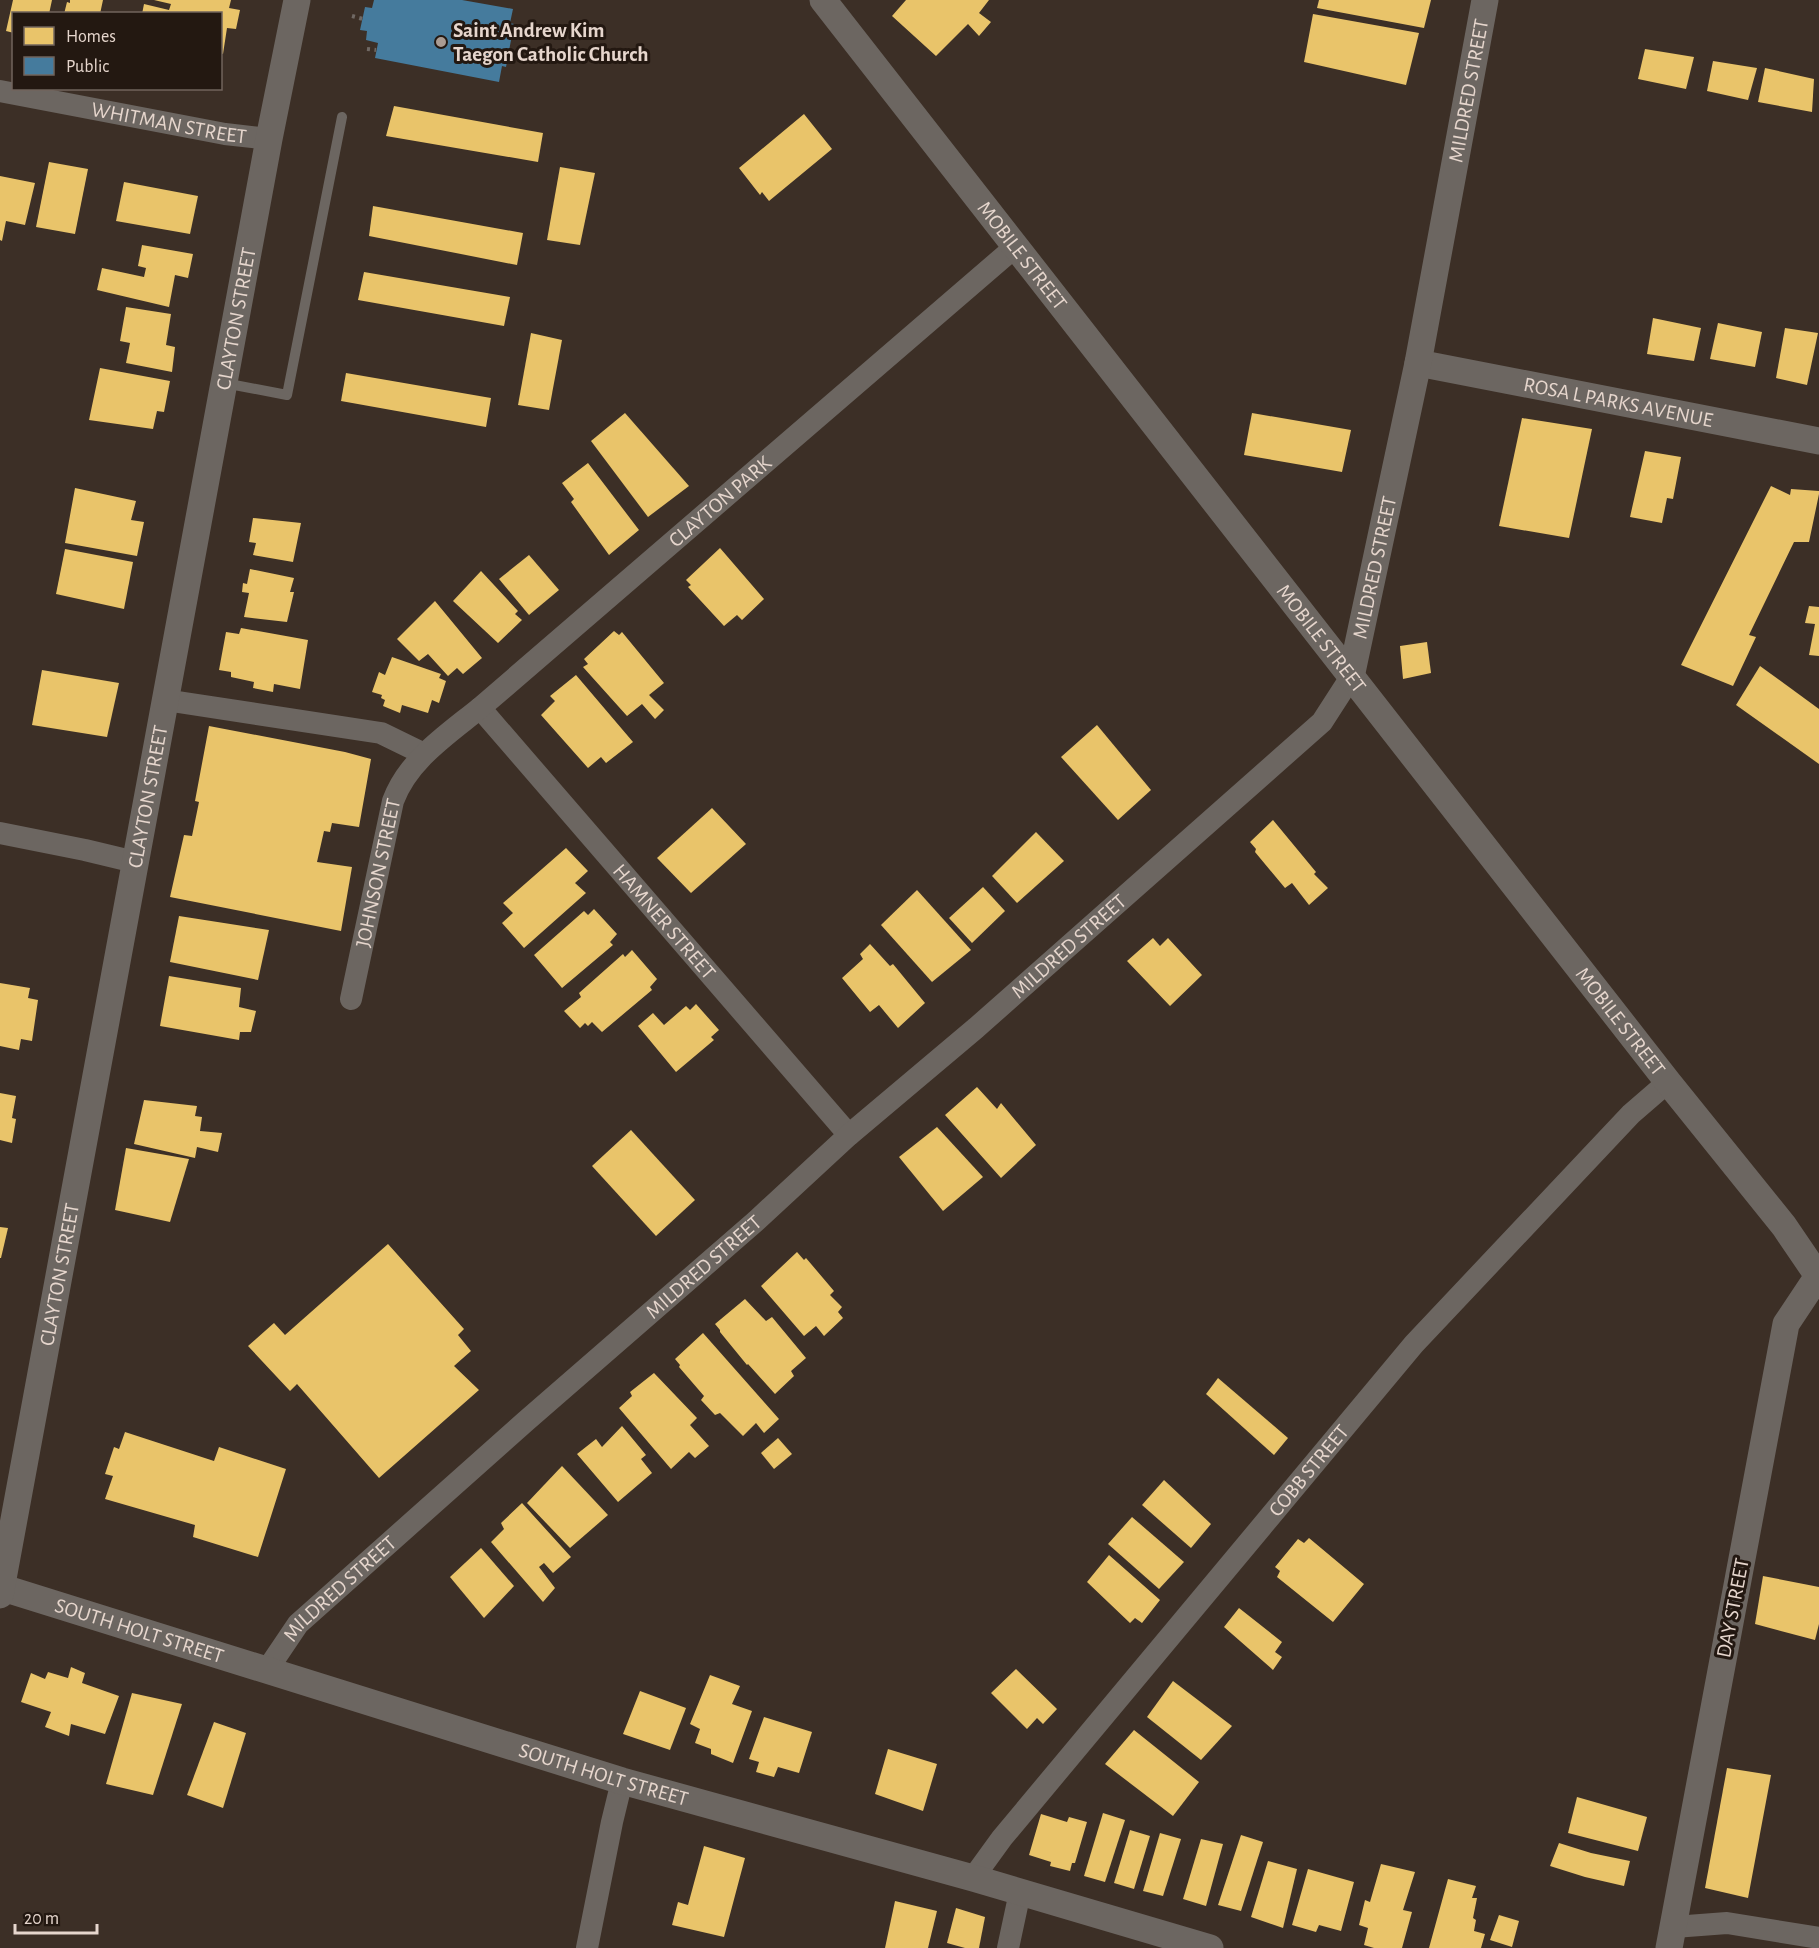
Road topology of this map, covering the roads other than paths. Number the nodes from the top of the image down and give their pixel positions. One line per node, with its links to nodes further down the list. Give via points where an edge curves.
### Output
1 (297, 0): 6 (street, CLAYTON STREET)
2 (823, 0): 7 (street, MOBILE STREET)
3 (1485, 0): 8 (street, MILDRED STREET)
4 (0, 91): 6 (street, WHITMAN STREET)
5 (342, 117): 9 (lane, via 287,395)
6 (269, 140): 9 (street, CLAYTON STREET)
7 (1015, 247): 11 (street, MOBILE STREET); 13 (street, CLAYTON PARK)
8 (1418, 363): 10 (street, ROSA L PARKS AVENUE); 11 (street, MILDRED STREET)
9 (224, 382): 12 (street, CLAYTON STREET)
10 (1819, 441)
11 (1351, 677): 18 (street, MOBILE STREET); 19 (street, MILDRED STREET, via 1322,722)
12 (165, 700): 14 (street, via 381,733); 16 (street, CLAYTON STREET)
13 (480, 708): 14 (street, CLAYTON PARK); 19 (street, HAMNER STREET)
14 (424, 754): 17 (street, JOHNSON STREET, via 393,801)
15 (0, 833): 16 (street)
16 (135, 862): 21 (street, CLAYTON STREET)
17 (351, 999)
18 (1668, 1082): 20 (street, MOBILE STREET, via 1784,1226); 24 (street, COBB STREET, via 1631,1114 1414,1344 1002,1838)
19 (849, 1136): 22 (street, MILDRED STREET, via 298,1624)
20 (1818, 1276): 26 (street, DAY STREET, via 1786,1324)
21 (0, 1590): 22 (street, SOUTH HOLT STREET)
22 (267, 1670): 23 (street, SOUTH HOLT STREET)
23 (622, 1780): 24 (street, SOUTH HOLT STREET); 28 (street)
24 (973, 1878): 25 (street, SOUTH HOLT STREET)
25 (1020, 1892): 29 (street); 30 (street, SOUTH HOLT STREET)
26 (1671, 1937): 27 (street, via 1727,1923)
27 (1819, 1938)
28 (587, 1948)
29 (1008, 1948)
30 (1210, 1948)

